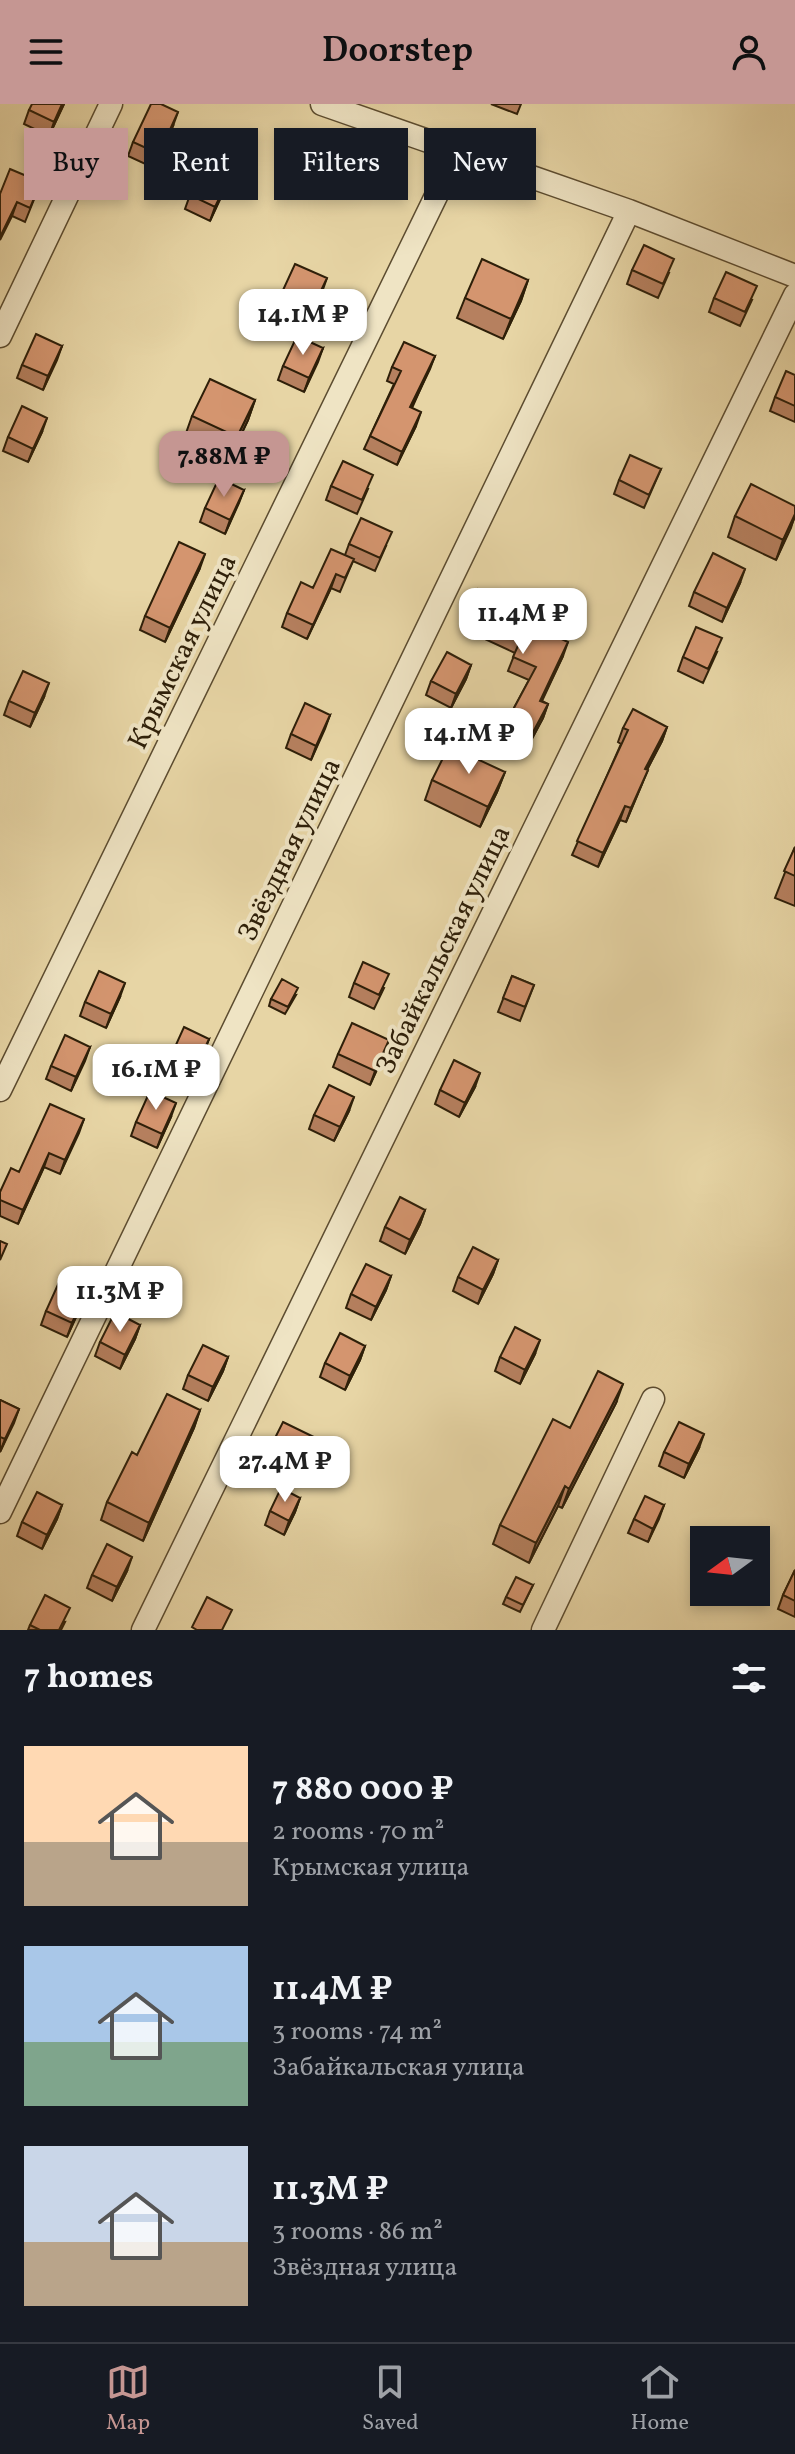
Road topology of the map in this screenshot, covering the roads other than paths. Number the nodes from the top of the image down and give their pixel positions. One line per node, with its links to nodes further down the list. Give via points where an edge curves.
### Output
1 (111, 104): 9 (street)
2 (322, 104): 3 (street)
3 (424, 139)
4 (536, 178): 6 (street)
5 (434, 200): 10 (street, Крымская улица)
6 (629, 211): 7 (street); 12 (street, Звёздная улица)
7 (795, 276)
8 (795, 295): 13 (street, Забайкальская улица)
9 (0, 336)
10 (0, 1090)
11 (653, 1399): 14 (street)
12 (0, 1512)
13 (143, 1630)
14 (543, 1630)

